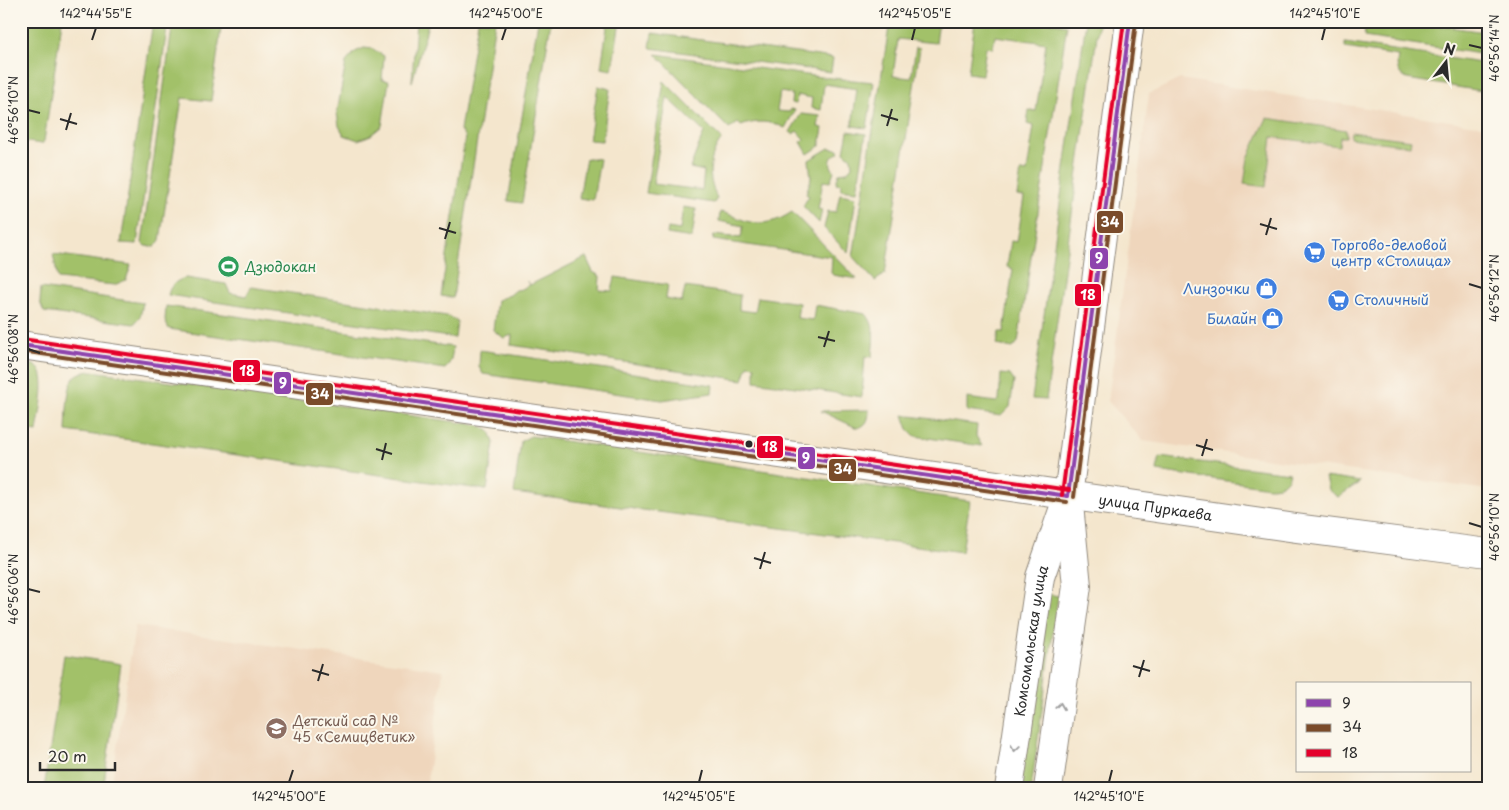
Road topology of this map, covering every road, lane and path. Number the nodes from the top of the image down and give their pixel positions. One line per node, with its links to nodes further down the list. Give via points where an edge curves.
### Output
1 (1130, 21): 3 (main road, Комсомольская улица)
2 (21, 345): 3 (main road, улица Пуркаева)
3 (1068, 496): 4 (main road, улица Пуркаева); 5 (main road, Комсомольская улица, one-way to 5, via 1040,578); 6 (main road, Комсомольская улица, one-way to 3, via 1077,586)
4 (1488, 553)
5 (1009, 789)
6 (1048, 789)

